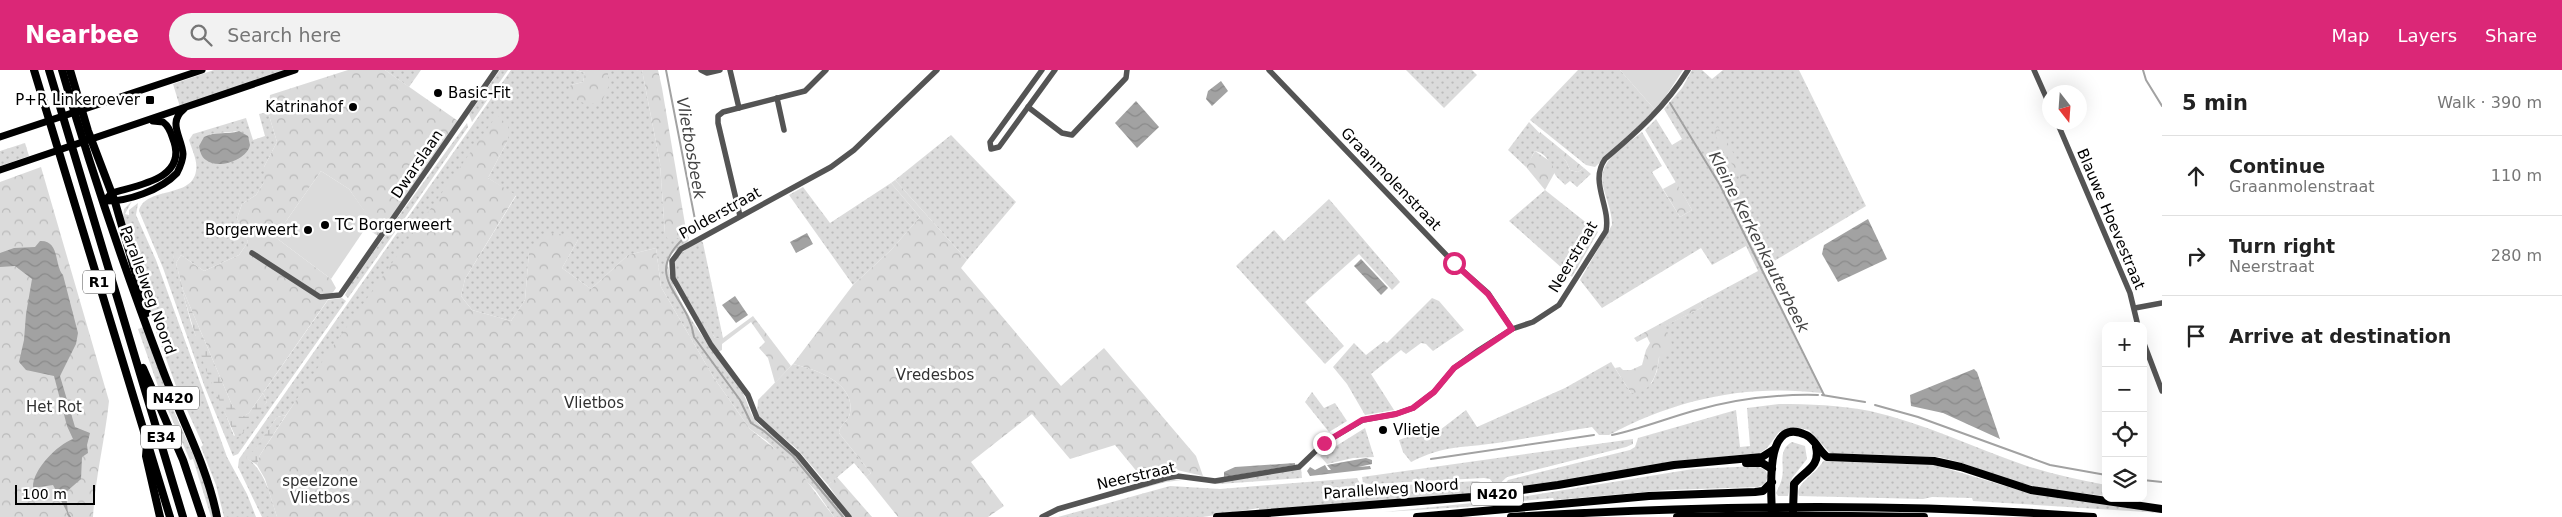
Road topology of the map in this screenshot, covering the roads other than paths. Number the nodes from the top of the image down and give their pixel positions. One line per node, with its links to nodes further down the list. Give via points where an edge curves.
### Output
1 (34, 70): 41 (highway, R1)
2 (49, 70): 39 (highway, R1)
3 (62, 70): 30 (highway, Parallelweg Noord / N420)
4 (70, 70): 29 (highway, N420, via 88,131)
5 (202, 70): 27 (main road)
6 (295, 70): 21 (main road)
7 (496, 70): 33 (street, Dwarslaan, via 340,295 320,297)
8 (700, 70): 9 (street, via 707,73)
9 (720, 70)
10 (730, 70): 22 (street)
11 (826, 70): 20 (street, via 805,91)
12 (937, 70): 32 (street, Polderstraat, via 842,159)
13 (1042, 70): 23 (street, via 990,142 992,149 999,147)
14 (1055, 70): 23 (street)
15 (1128, 70): 23 (street, via 1126,78 1076,132 1065,134)
16 (1270, 70): 37 (street, Graanmolenstraat, via 1454,263 1488,294)
17 (1688, 70): 37 (street, Neerstraat, via 1650,120 1600,166 1598,177 1608,222 1606,231 1559,305 1534,322)
18 (2034, 70): 19 (street)
19 (2042, 88)
20 (777, 98): 22 (street); 25 (street)
21 (193, 105): 24 (main road); 31 (main road, via 176,118 175,126 183,153 178,174 164,184)
22 (738, 108): 32 (street, via 723,112 718,116 718,123)
23 (1028, 108)
24 (143, 122): 28 (main road); 29 (main road, via 158,120 167,126 176,148 176,163 160,177)
25 (784, 130)
26 (2060, 130): 35 (street, Blauwe Hoevestraat)
27 (0, 137)
28 (0, 170)
29 (112, 193): 30 (main road); 31 (highway, Parallelweg Noord / N420)
30 (104, 201): 31 (main road); 51 (highway, Parallelweg Noord / N420, via 162,371 209,485)
31 (115, 202): 52 (highway, Parallelweg Noord / N420, via 148,317 212,481)
32 (740, 216): 53 (street, Polderstraat, via 681,249 672,261 673,278 711,345 748,396 757,418 798,455)
33 (252, 252)
34 (2162, 303): 35 (street)
35 (2135, 308): 36 (street, Blauwe Hoevestraat)
36 (2137, 322)
37 (1512, 329): 54 (street, Neerstraat, via 1454,368 1434,392 1413,408 1362,420 1324,443 1299,467 1215,481 1177,476 1166,478 1058,508)
38 (2147, 352): 40 (street)
39 (136, 358): 49 (highway, E34); 50 (highway, R1, via 146,372 183,460)
40 (2162, 391)
41 (148, 442): 47 (highway, via 146,456); 48 (highway, E34)
42 (1816, 445): 43 (highway, N420, via 1805,434 1790,433 1778,440); 46 (highway, via 1827,457 1940,462 2031,490); 61 (highway, via 1818,454 1814,466 1798,480 1793,493)
43 (1773, 450): 44 (highway); 55 (highway, Parallelweg Noord / N420, via 1762,457 1674,464 1501,493)
44 (1772, 469): 45 (highway); 56 (highway, Parallelweg Noord / N420, via 1762,463 1702,466 1492,499)
45 (1772, 482): 57 (highway, via 1763,491 1755,492 1648,496); 60 (highway)
46 (2162, 509)
47 (160, 517)
48 (170, 517)
49 (184, 517)
50 (202, 517)
51 (217, 517)
52 (222, 517)
53 (849, 517)
54 (1042, 517)
55 (1217, 517)
56 (1260, 517)
57 (1417, 517)
58 (1511, 517): 63 (highway, via 1716,507 1814,506)
59 (1677, 517): 62 (highway)
60 (1772, 517)
61 (1793, 517)
62 (1924, 517)
63 (2093, 517)

